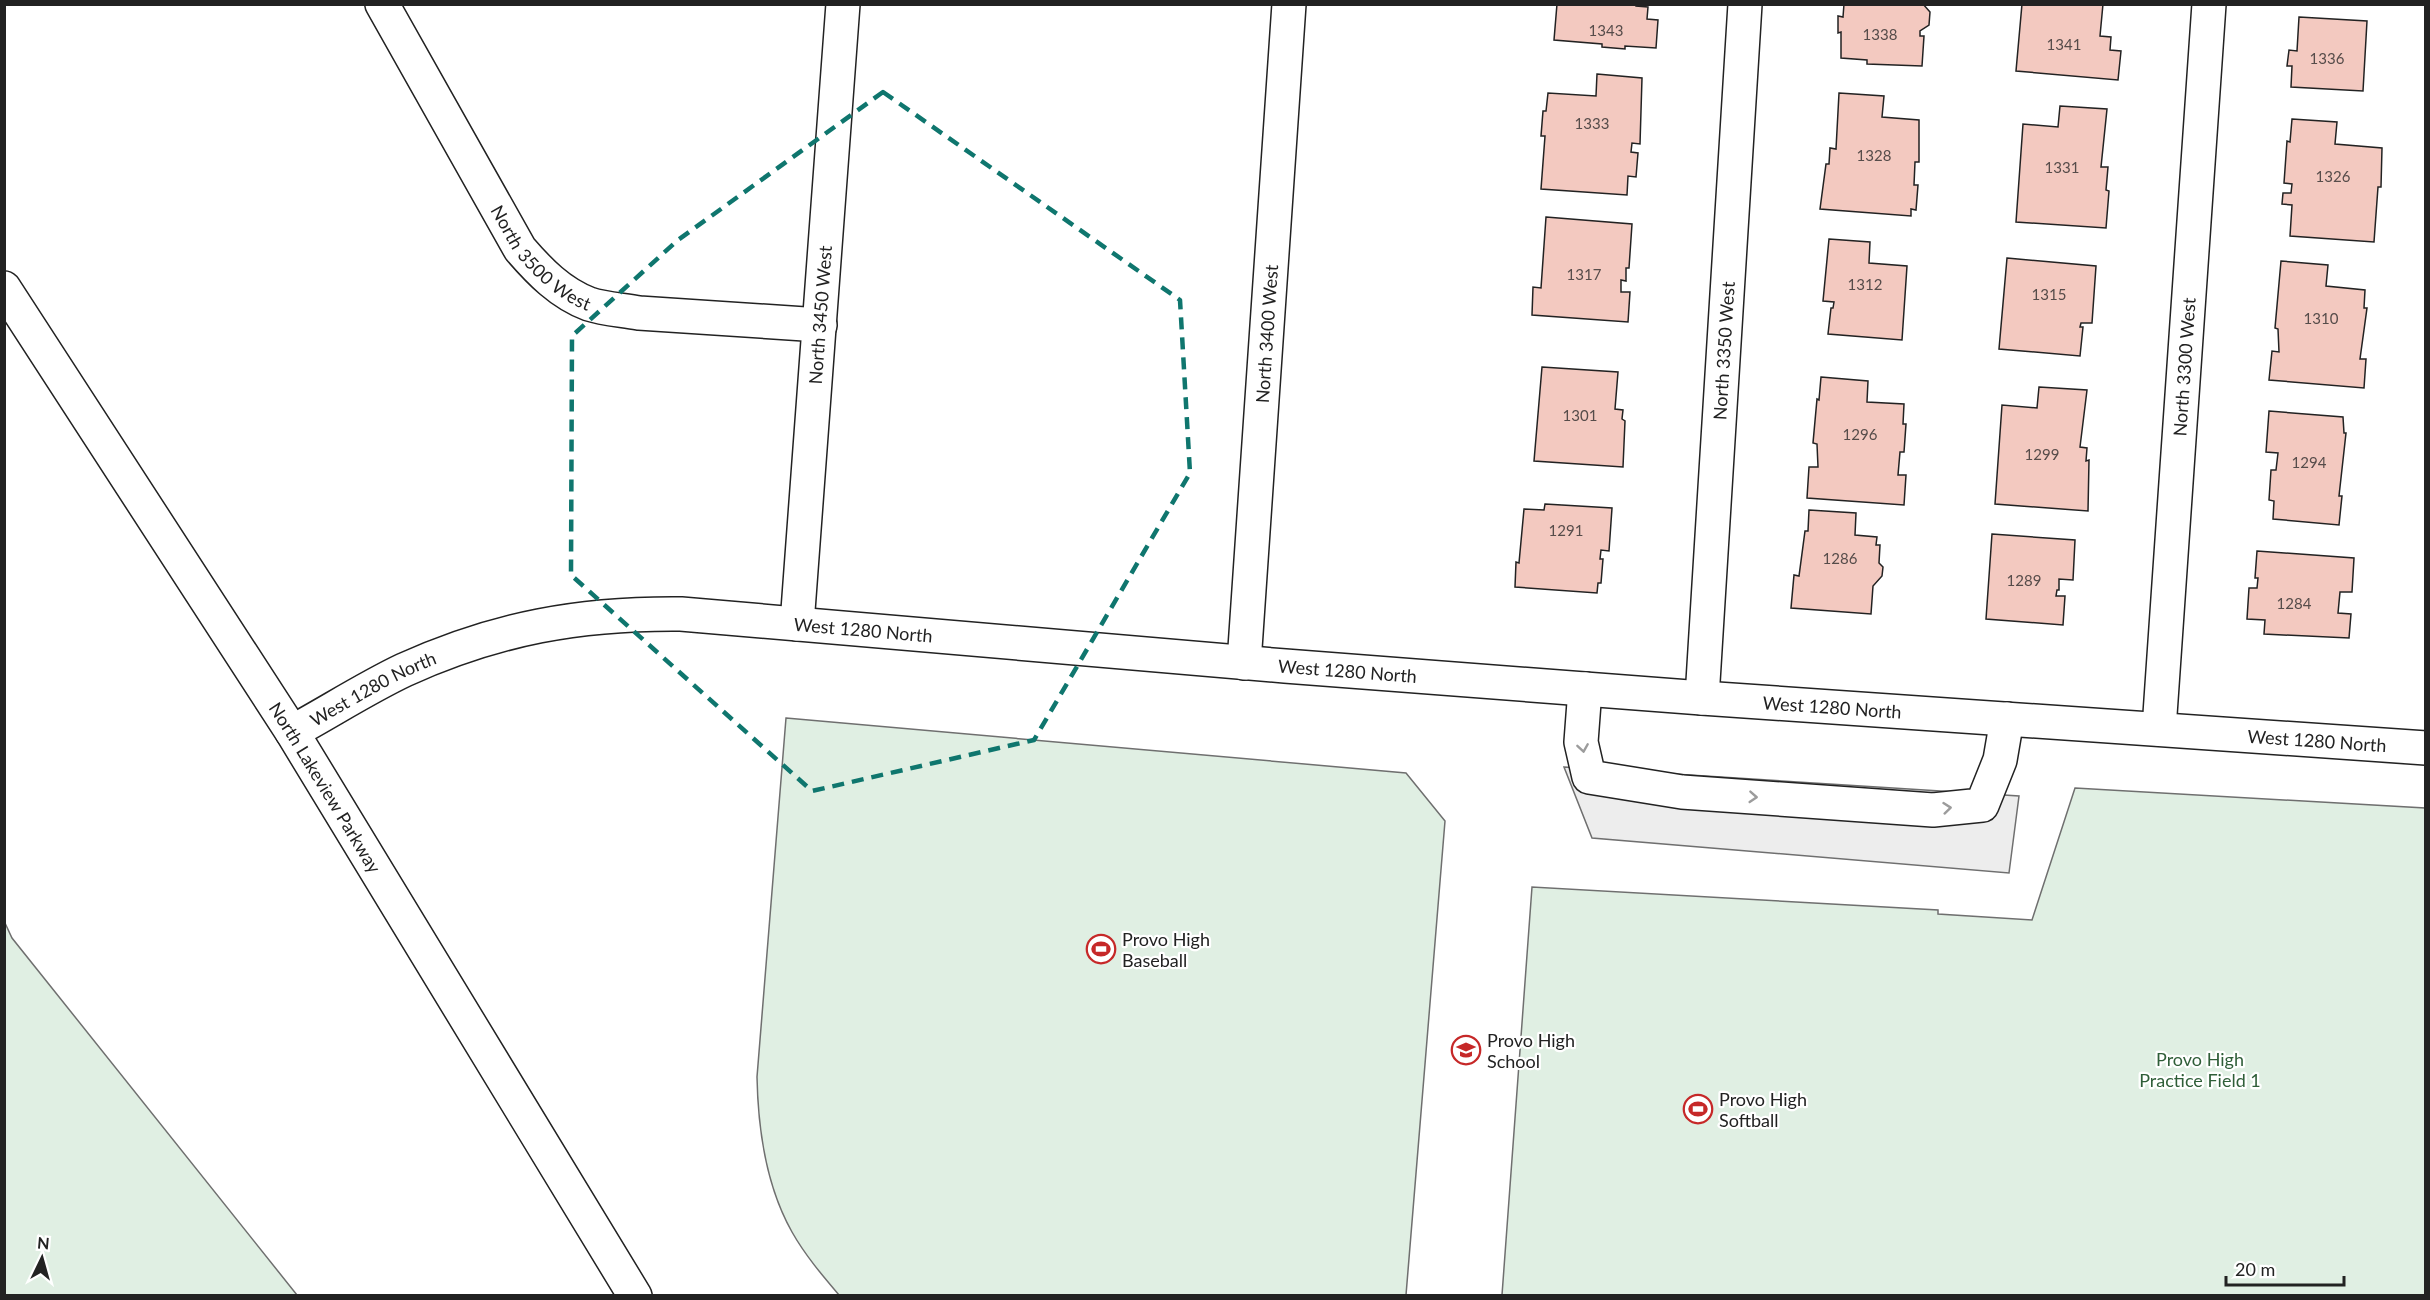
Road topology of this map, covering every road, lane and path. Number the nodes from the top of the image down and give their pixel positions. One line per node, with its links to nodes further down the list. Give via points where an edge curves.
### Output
1 (382, 4): 7 (street, North 3500 West, via 520,249 549,280 589,304 612,309)
2 (843, 4): 7 (street, North 3450 West)
3 (1289, 4): 9 (street, North 3400 West)
4 (1745, 4): 11 (street, North 3350 West)
5 (2209, 4): 13 (street, North 3300 West)
6 (4, 288): 14 (street, North Lakeview Parkway)
7 (820, 325): 8 (street, North 3450 West)
8 (797, 624): 9 (street, West 1280 North); 14 (street, West 1280 North, via 633,613 538,625 491,637 402,671)
9 (1244, 663): 10 (street, West 1280 North)
10 (1585, 689): 11 (street, West 1280 North); 12 (street, one-way to 12, via 1581,742 1589,777 1682,792 1933,810 1982,805 2000,760)
11 (1702, 698): 12 (street, West 1280 North)
12 (2007, 719): 13 (street, West 1280 North)
13 (2159, 729): 15 (street, West 1280 North)
14 (291, 732): 16 (street, North Lakeview Parkway)
15 (2426, 748)
16 (635, 1296)

